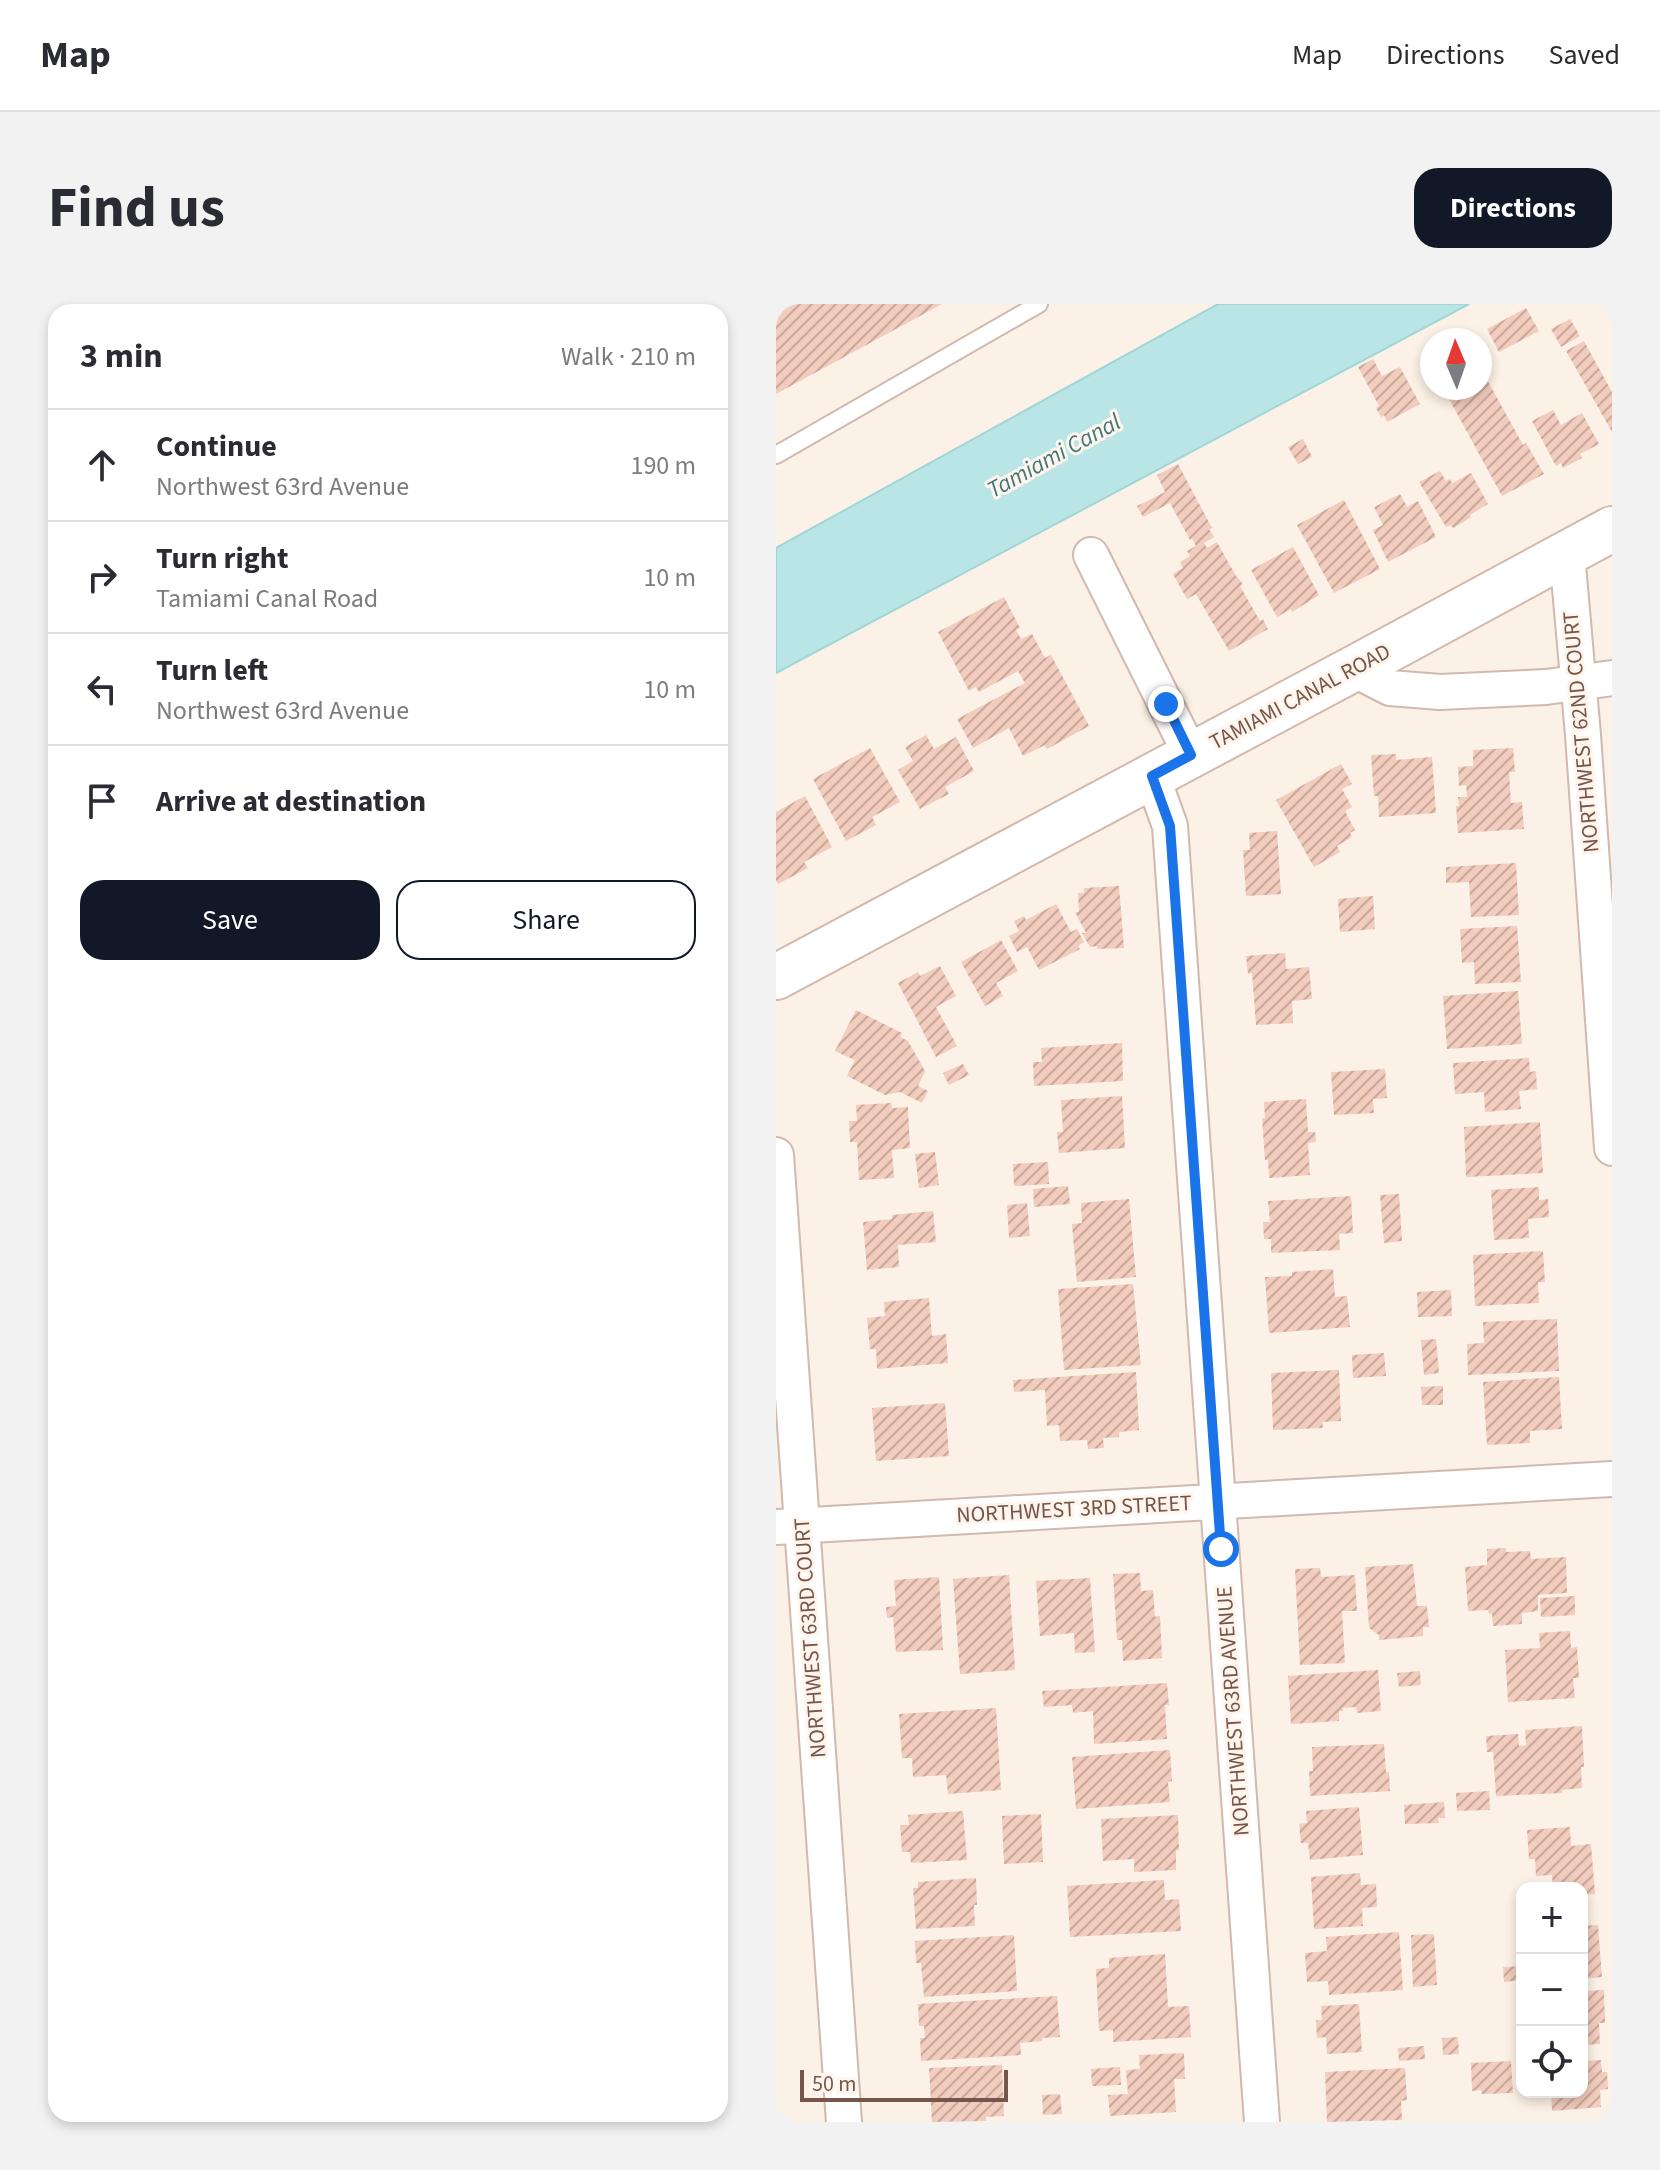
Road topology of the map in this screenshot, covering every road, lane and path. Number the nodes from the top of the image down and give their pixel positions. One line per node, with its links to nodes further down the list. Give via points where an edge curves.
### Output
1 (1039, 304): 2 (lane)
2 (776, 455)
3 (1612, 529): 4 (street, TAMIAMI CANAL ROAD)
4 (1567, 554): 6 (street, TAMIAMI CANAL ROAD); 8 (street, NORTHWEST 62ND COURT)
5 (1091, 555): 9 (street)
6 (1353, 669): 8 (street, via 1390,688 1414,691); 9 (street, TAMIAMI CANAL ROAD)
7 (1612, 678): 8 (street)
8 (1578, 682): 12 (street, NORTHWEST 62ND COURT)
9 (1191, 755): 10 (street, TAMIAMI CANAL ROAD)
10 (1152, 776): 11 (street, TAMIAMI CANAL ROAD); 15 (street, NORTHWEST 63RD AVENUE, via 1170,826)
11 (776, 977)
12 (1612, 1148)
13 (776, 1155): 16 (street, NORTHWEST 63RD COURT)
14 (1612, 1479): 15 (street, NORTHWEST 3RD STREET)
15 (1217, 1500): 16 (street, NORTHWEST 3RD STREET); 18 (street, NORTHWEST 63RD AVENUE)
16 (789, 1526): 17 (street, NORTHWEST 63RD COURT)
17 (844, 2122)
18 (1262, 2122)

